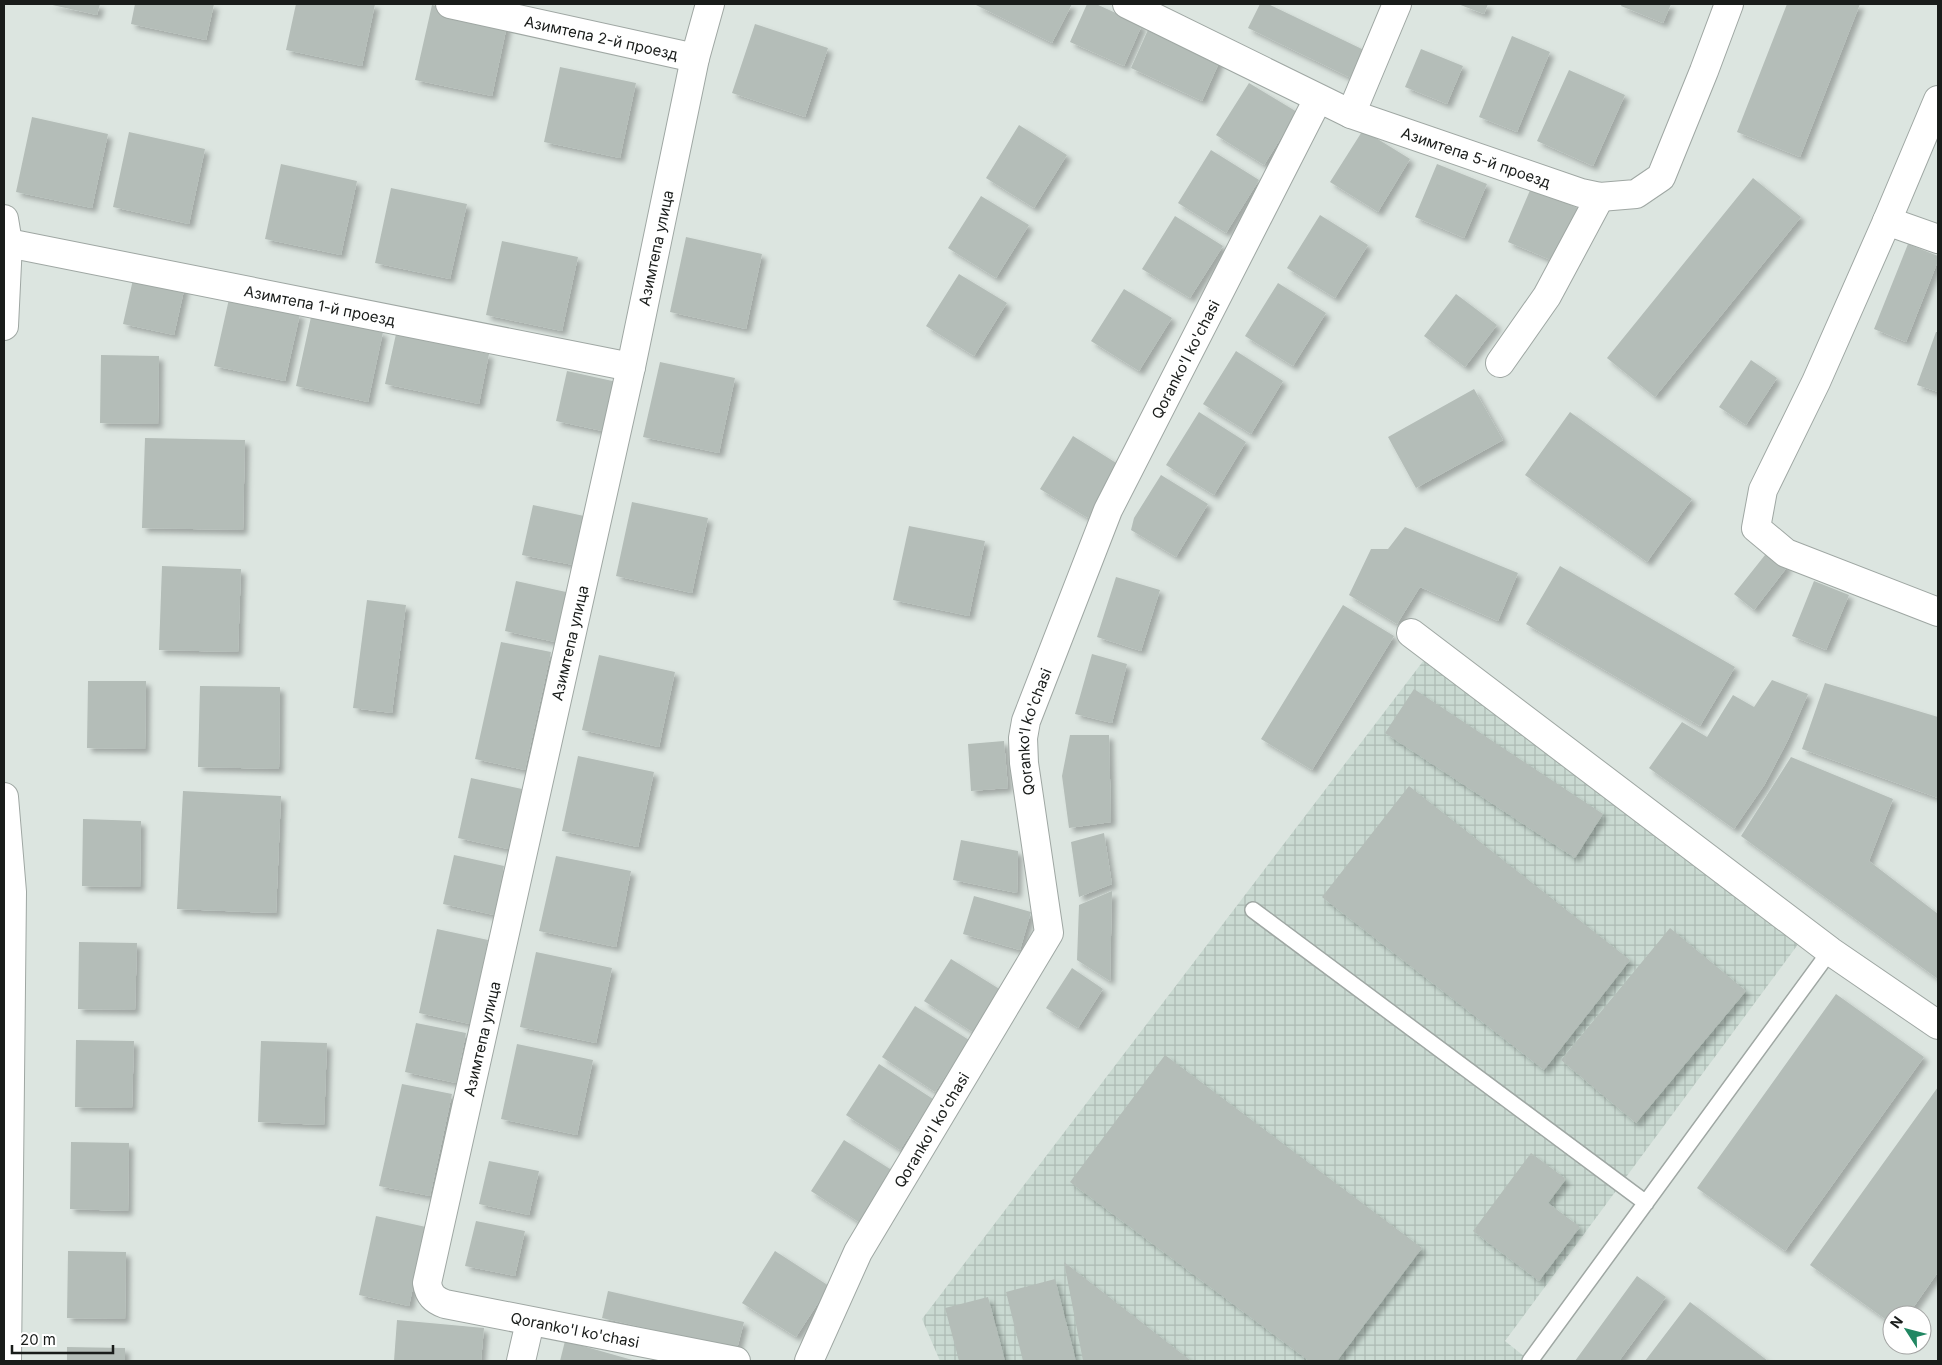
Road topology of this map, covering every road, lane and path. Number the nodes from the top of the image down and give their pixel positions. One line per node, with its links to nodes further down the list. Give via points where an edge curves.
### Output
1 (450, 4): 6 (street, Азимтепа 2-й проезд)
2 (710, 4): 6 (street, Азимтепа улица)
3 (1127, 4): 7 (street, Азимтепа 5-й проезд)
4 (1397, 4): 9 (street)
5 (1729, 4): 10 (street, Азимтепа 5-й проезд, via 1661,177 1636,194)
6 (695, 58): 16 (street, Азимтепа улица)
7 (1318, 98): 9 (street, Азимтепа 5-й проезд); 30 (street, Qoranko'l ko'chasi, via 1108,510 1026,721 1024,763 1049,933 858,1252)
8 (1938, 100): 11 (street)
9 (1351, 114): 10 (street, Азимтепа 5-й проезд)
10 (1600, 197): 15 (street, via 1547,296)
11 (1887, 221): 13 (street); 17 (street, via 1816,382 1762,490 1756,528 1786,553)
12 (6, 231): 14 (street); 16 (street, Азимтепа 1-й проезд)
13 (1938, 239)
14 (4, 326)
15 (1500, 363)
16 (631, 367): 25 (street, Азимтепа улица)
17 (1938, 612)
18 (1411, 633): 22 (street)
19 (4, 797): 20 (street)
20 (8, 891): 27 (street)
21 (1253, 910): 24 (lane)
22 (1830, 951): 23 (street); 24 (lane)
23 (1938, 1025)
24 (1646, 1203): 31 (lane)
25 (427, 1283): 26 (street, Qoranko'l ko'chasi, via 436,1300)
26 (530, 1322): 28 (street); 29 (street, Qoranko'l ko'chasi)
27 (7, 1361)
28 (522, 1361)
29 (736, 1361)
30 (809, 1361)
31 (1530, 1361)

